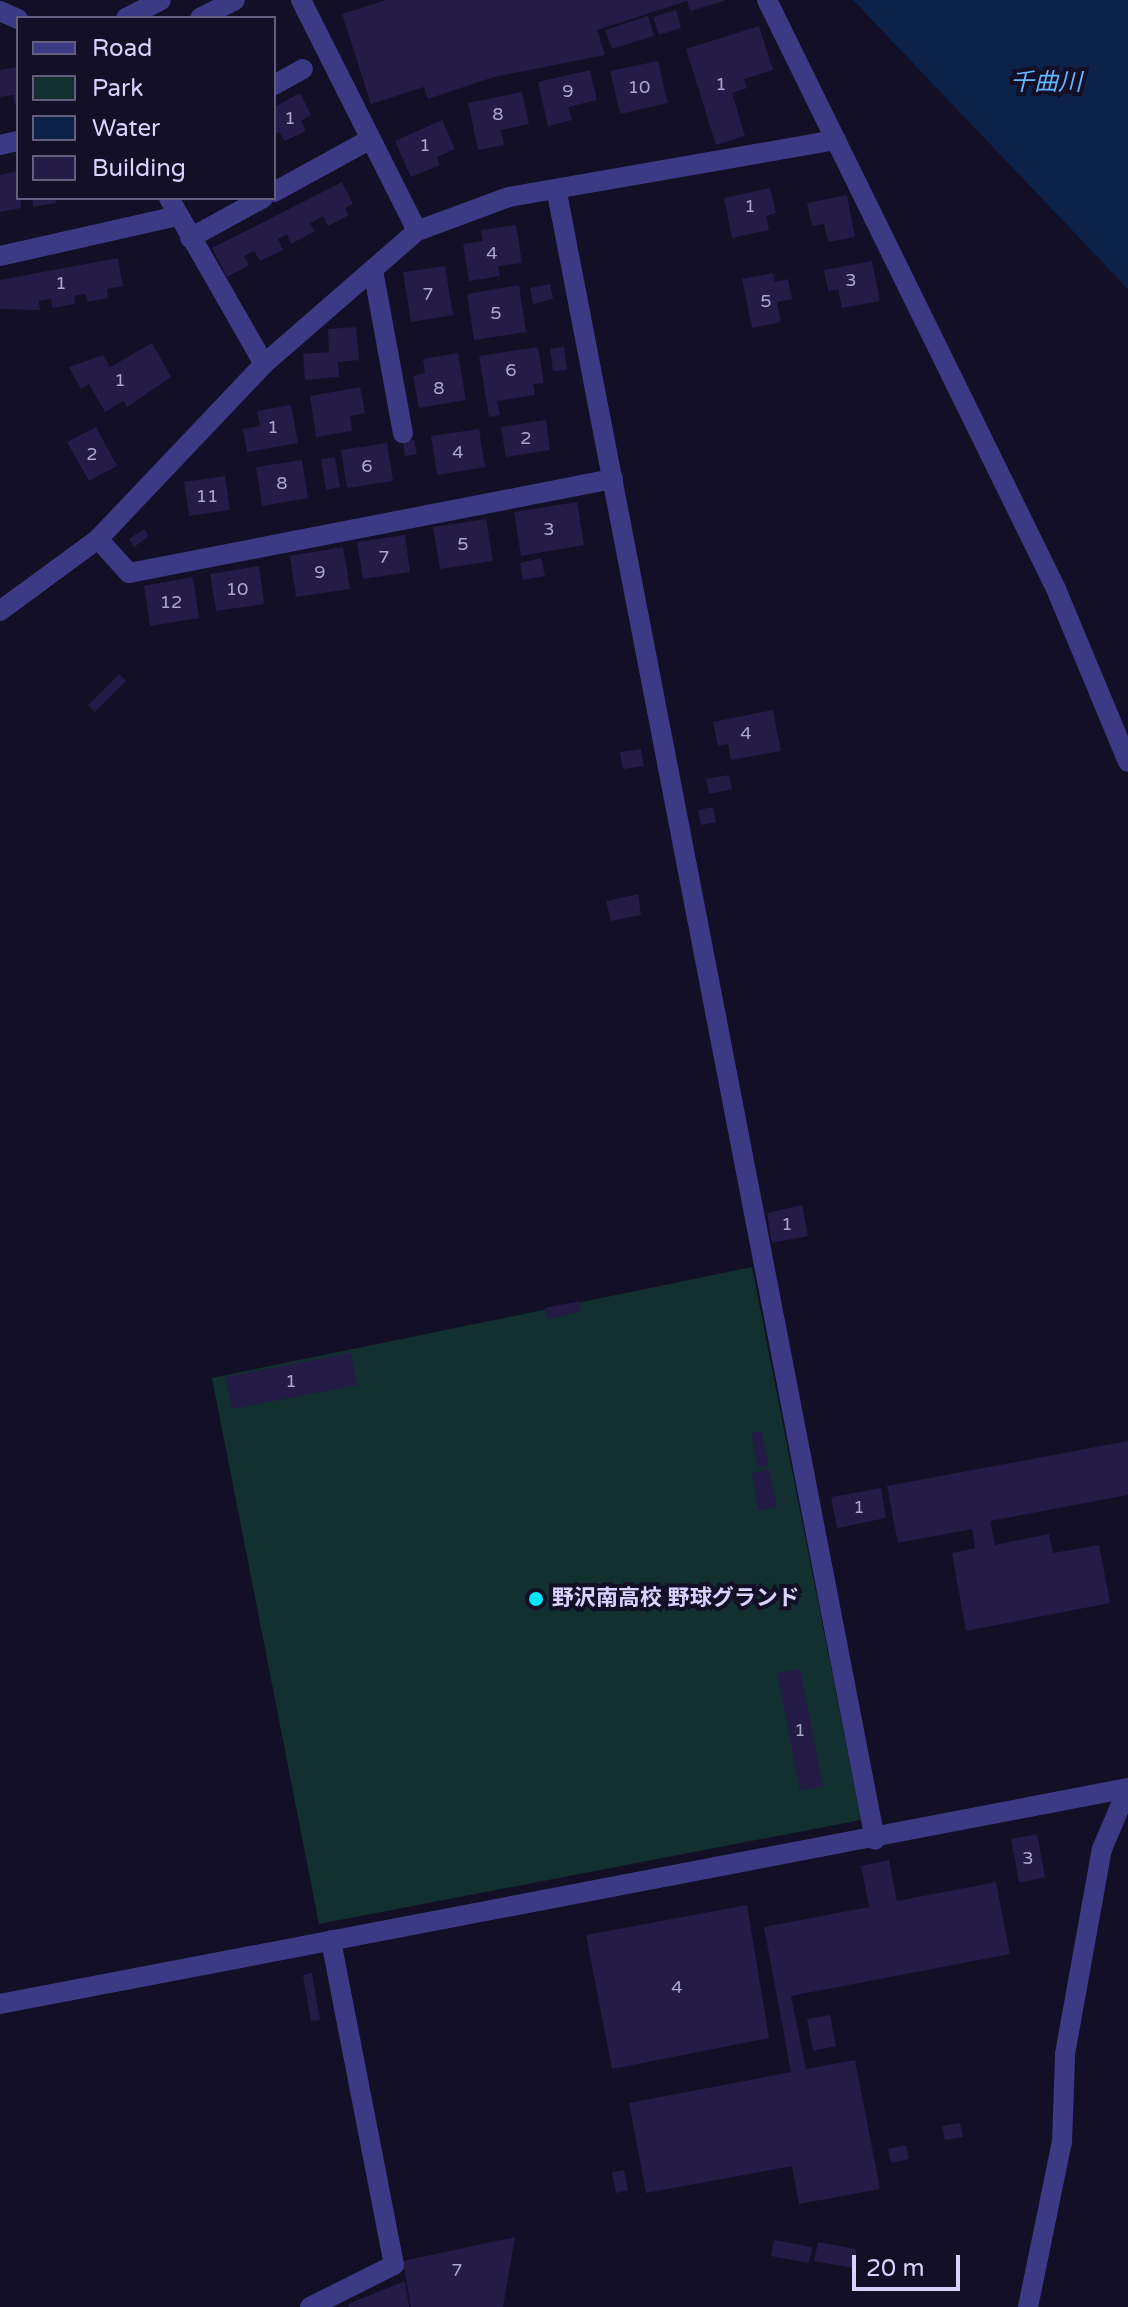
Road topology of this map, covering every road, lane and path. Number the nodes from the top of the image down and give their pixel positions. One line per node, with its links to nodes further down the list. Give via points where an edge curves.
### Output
1 (161, 0): 5 (street)
2 (235, 0): 6 (street)
3 (301, 0): 9 (street)
4 (767, 0): 10 (street)
5 (130, 16)
6 (204, 16)
7 (303, 69): 8 (street)
8 (276, 84)
9 (369, 140): 11 (street); 15 (street)
10 (836, 140): 12 (street); 24 (street, via 1056,589)
11 (276, 191)
12 (557, 193): 15 (street, via 463,210); 21 (street)
13 (259, 200): 16 (street)
14 (173, 207): 16 (street); 17 (street)
15 (417, 231): 18 (street)
16 (190, 238): 19 (street)
17 (0, 256)
18 (373, 270): 19 (street); 20 (street)
19 (264, 364): 22 (street)
20 (403, 433)
21 (613, 479): 22 (street, via 129,573); 25 (street)
22 (98, 539): 23 (street)
23 (0, 611)
24 (1128, 762)
25 (875, 1840): 26 (street); 29 (street, via 1128,1788 1102,1849 1065,2054 1062,2142)
26 (331, 1940): 27 (street); 28 (street, via 394,2265)
27 (0, 2004)
28 (310, 2307)
29 (1028, 2307)

